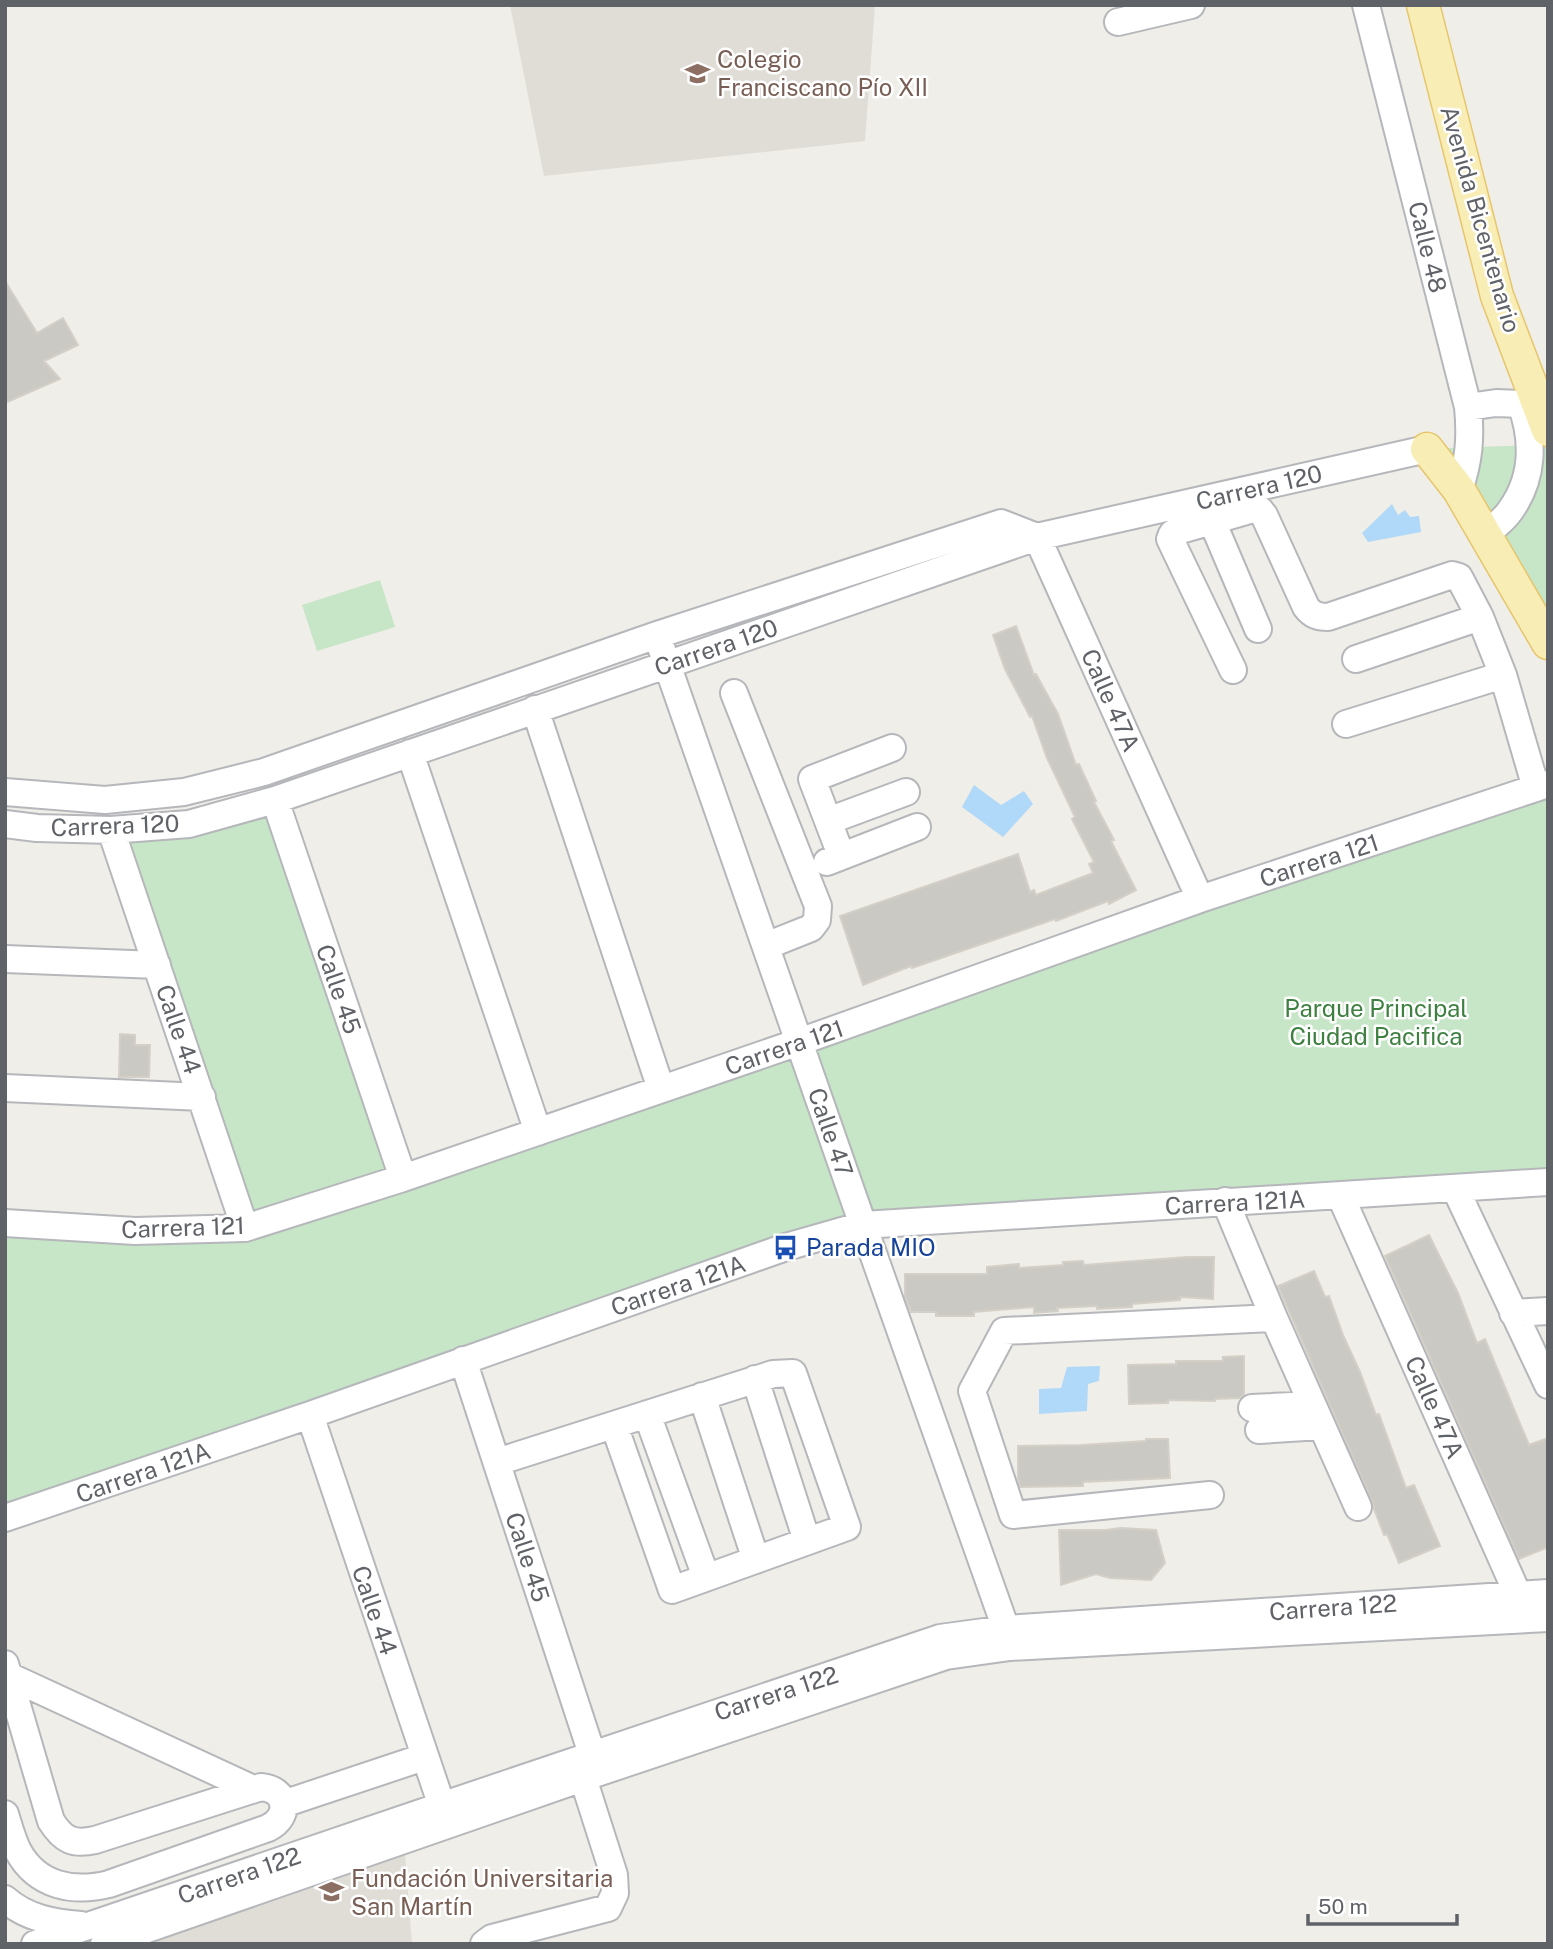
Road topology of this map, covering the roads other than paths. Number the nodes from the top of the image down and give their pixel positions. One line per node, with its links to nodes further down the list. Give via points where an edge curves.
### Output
1 (1191, 5): 5 (street)
2 (1366, 5): 7 (street, Calle 48)
3 (1411, 5): 6 (street)
4 (1423, 5): 8 (main road, Avenida Bicentenario, via 1497,296)
5 (1118, 22)
6 (1430, 51)
7 (1468, 407): 8 (street, via 1496,403); 10 (street, Calle 48, via 1471,433)
8 (1538, 409): 12 (street, via 1528,424 1531,445 1525,484 1510,512)
9 (1427, 449): 10 (main road); 13 (street, Carrera 120)
10 (1459, 490): 12 (main road)
11 (1212, 521): 14 (street, via 1260,510 1306,607 1319,617 1452,575 1463,582); 15 (street); 20 (street, via 1177,531 1170,539)
12 (1486, 534): 17 (main road)
13 (1037, 537): 16 (street, Carrera 120, via 1001,523); 19 (street, Carrera 120); 37 (street, Calle 47A)
14 (1480, 617): 18 (street); 21 (street)
15 (1258, 629)
16 (657, 635): 19 (street, Calle 47); 28 (street, Carrera 120, via 264,772 184,792 104,800)
17 (1548, 643)
18 (1356, 659)
19 (667, 664): 23 (street, Carrera 120); 38 (street, Calle 47)
20 (1233, 670)
21 (1503, 675): 24 (street); 27 (street)
22 (734, 692): 36 (street)
23 (535, 709): 26 (street, Carrera 120); 43 (street)
24 (1346, 724)
25 (892, 748): 31 (street, via 813,779)
26 (410, 753): 30 (street, Carrera 120); 45 (street)
27 (1542, 786): 37 (street, Carrera 121)
28 (5, 792)
29 (906, 792): 31 (street)
30 (275, 800): 34 (street, Carrera 120, via 189,824); 46 (street, Calle 45)
31 (828, 821): 35 (street)
32 (5, 824): 34 (street, Carrera 120)
33 (917, 827): 35 (street)
34 (111, 830): 40 (street, Calle 44)
35 (841, 855): 36 (street)
36 (806, 872): 38 (street, via 818,906 817,920 811,928)
37 (1200, 899): 41 (street, Carrera 121)
38 (765, 946): 41 (street, Calle 47)
39 (5, 959): 40 (street)
40 (158, 965): 44 (street, Calle 44)
41 (799, 1042): 43 (street, Carrera 121); 52 (street, Calle 47)
42 (5, 1088): 44 (street)
43 (661, 1088): 45 (street, Carrera 121)
44 (202, 1097): 53 (street, Calle 44)
45 (538, 1132): 46 (street, Carrera 121)
46 (403, 1178): 53 (street, Carrera 121)
47 (1548, 1182): 48 (street, Carrera 121A)
48 (1455, 1188): 49 (street, Carrera 121A); 55 (street)
49 (1341, 1196): 50 (street, Carrera 121A); 74 (street, Calle 47A)
50 (1225, 1201): 52 (street, Carrera 121A); 56 (street)
51 (5, 1223): 53 (street, Carrera 121, via 135,1231)
52 (863, 1225): 57 (street, Carrera 121A, via 786,1247); 76 (street, Calle 47)
53 (245, 1228)
54 (1548, 1311): 55 (street)
55 (1513, 1313): 59 (street)
56 (1274, 1318): 63 (street); 67 (street, via 1004,1331 972,1391 1013,1516)
57 (463, 1360): 62 (street, Carrera 121A); 66 (street, Calle 45)
58 (755, 1379): 60 (street); 70 (street); 70 (street, via 793,1373 847,1527)
59 (1548, 1385)
60 (702, 1396): 61 (street); 71 (street)
61 (648, 1414): 65 (street); 72 (street)
62 (310, 1415): 69 (street, Carrera 121A); 78 (street, Calle 44)
63 (1317, 1415): 64 (street); 68 (street)
64 (1255, 1419)
65 (614, 1425): 66 (street); 72 (street, via 672,1590)
66 (497, 1462): 79 (street, Calle 45)
67 (1210, 1495)
68 (1358, 1507)
69 (5, 1518)
70 (807, 1541): 71 (street)
71 (756, 1560): 72 (street)
72 (706, 1577)
73 (1548, 1593): 74 (street, Carrera 122)
74 (1519, 1607): 75 (street, Carrera 122); 76 (street, Carrera 122)
75 (1548, 1618)
76 (1008, 1638): 79 (street, Carrera 122, via 940,1638)
77 (7, 1670): 80 (street); 80 (street, via 51,1821 69,1840 95,1840)
78 (424, 1758): 81 (street); 83 (street, Calle 44)
79 (588, 1766): 83 (street, Carrera 122); 87 (street, Calle 45, via 614,1875 615,1893 608,1908 492,1938)
80 (253, 1789): 81 (street, via 275,1791)
81 (283, 1804): 82 (street, via 279,1821 268,1828 92,1888 58,1885 29,1866)
82 (5, 1814)
83 (444, 1815): 85 (street, Carrera 122)
84 (5, 1899): 85 (street, via 35,1917)
85 (97, 1935): 86 (street, Carrera 122)
86 (36, 1944)
87 (484, 1944)

